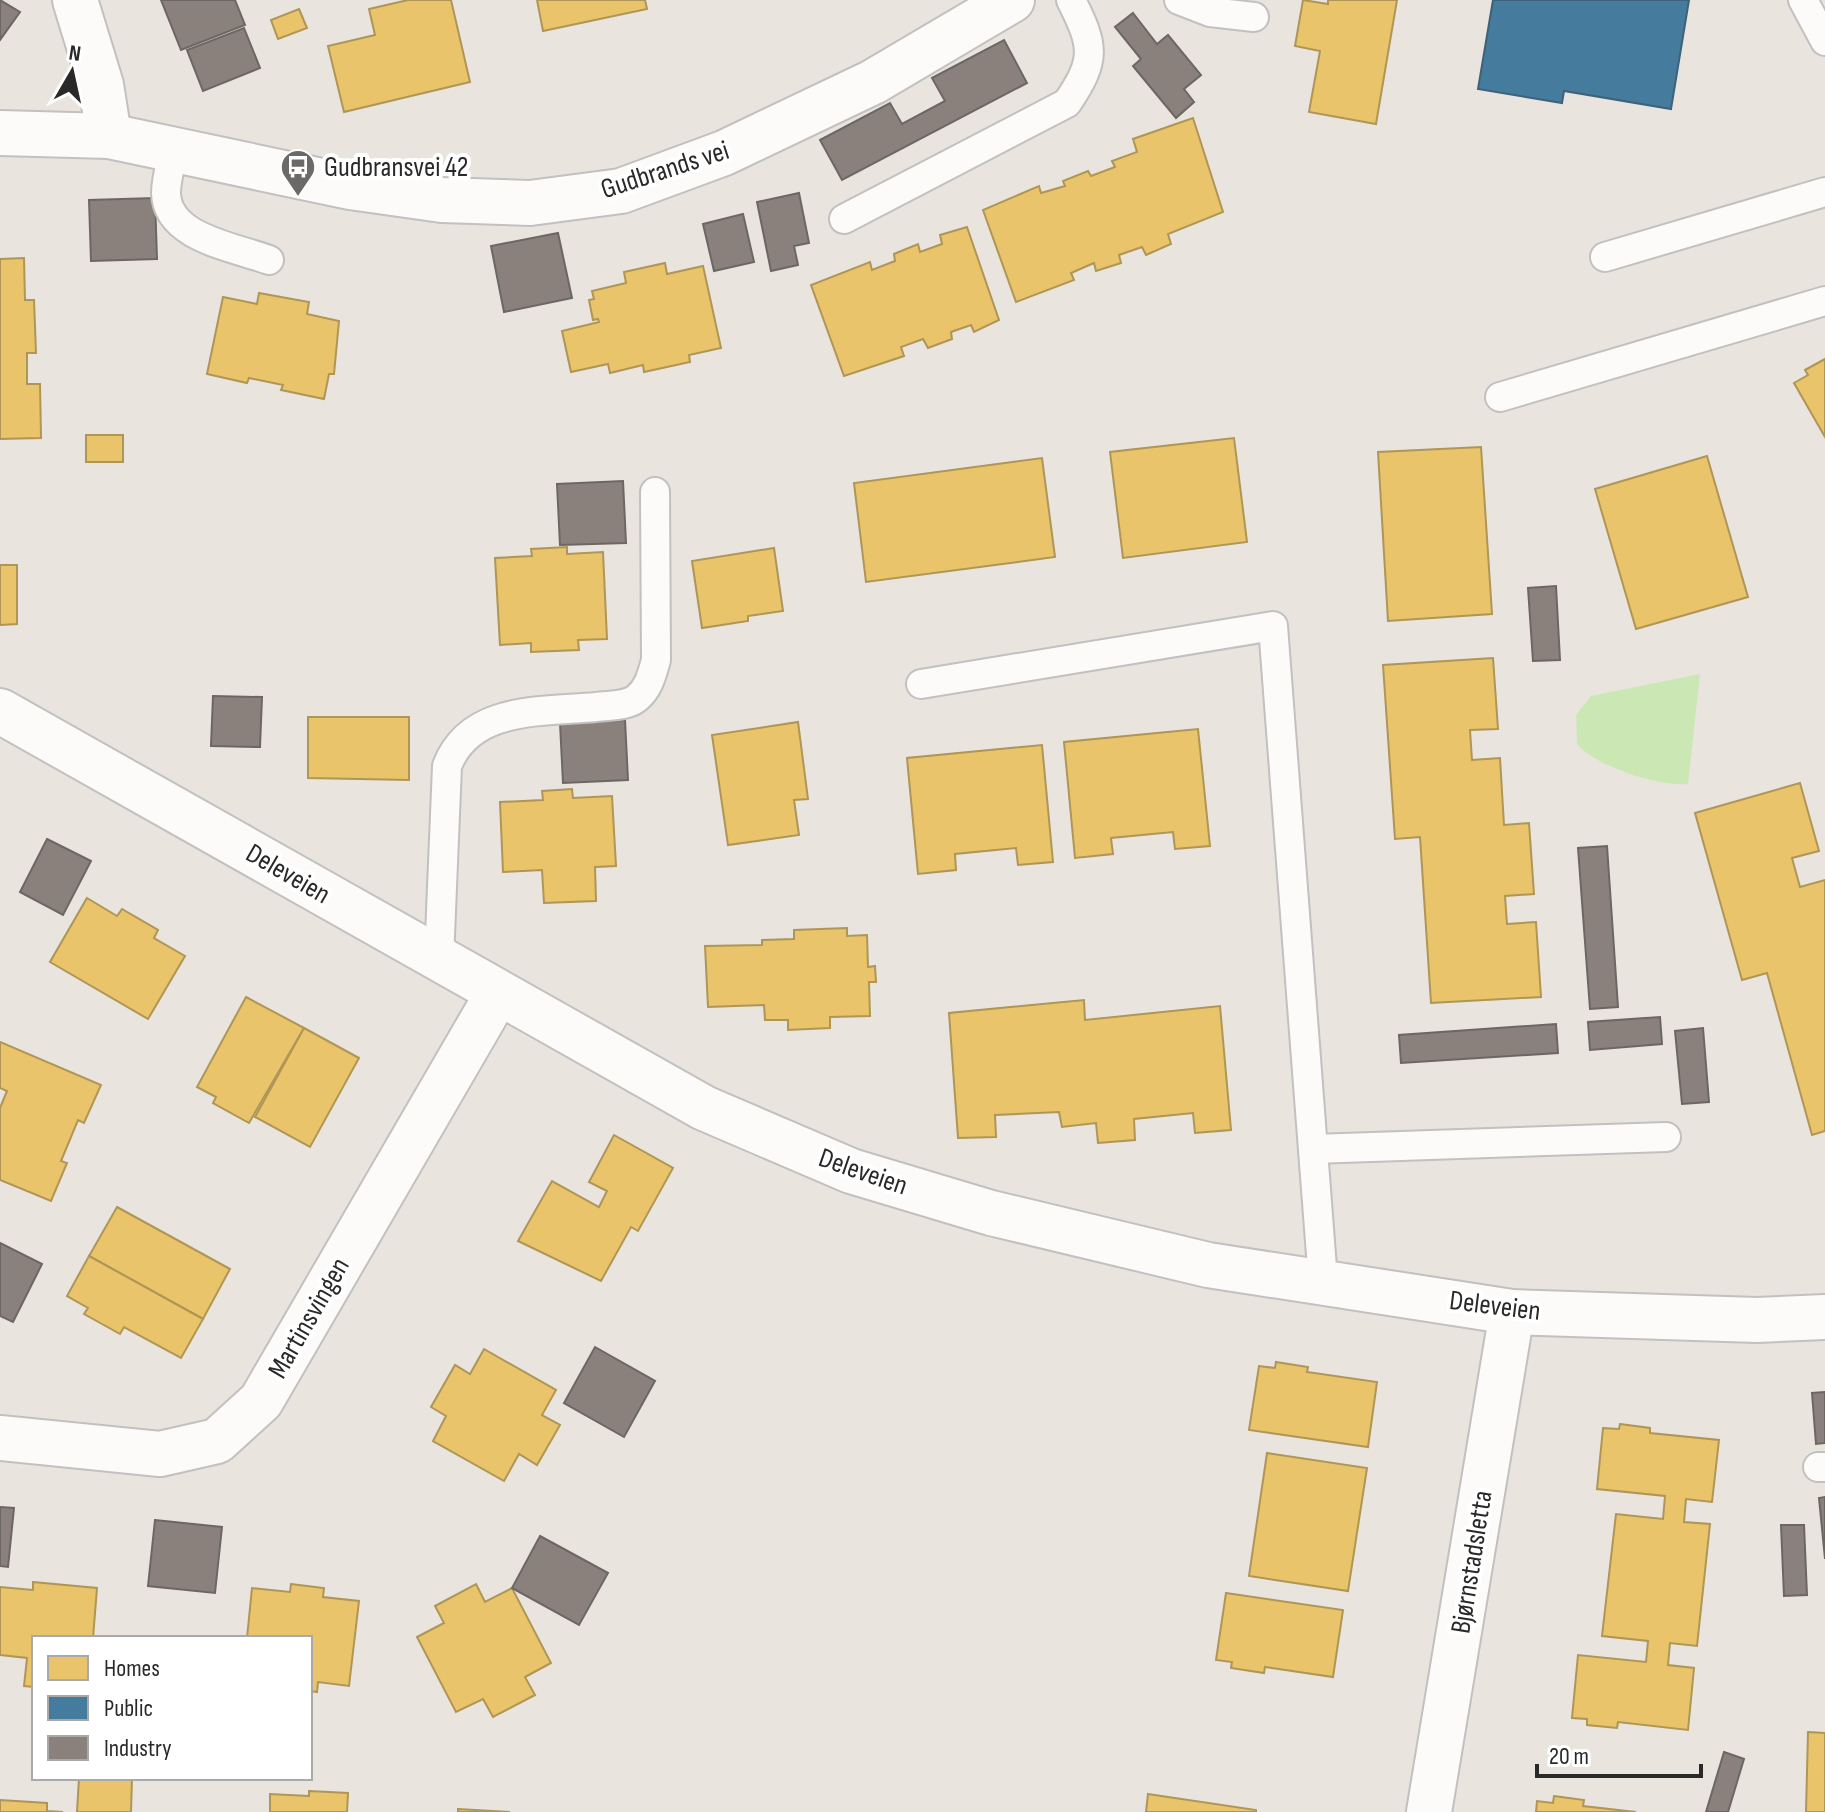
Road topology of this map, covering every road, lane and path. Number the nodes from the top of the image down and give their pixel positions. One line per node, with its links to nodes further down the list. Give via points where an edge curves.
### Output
1 (75, 0): 9 (street, via 101,85)
2 (1012, 0): 10 (street, Gudbrands vei, via 873,82 724,153 621,191 530,203 442,200 350,187)
3 (1071, 0): 12 (lane, via 1088,35 1091,56 1067,103)
4 (1179, 0): 6 (lane, via 1210,12)
5 (1803, 0): 7 (lane)
6 (1254, 17)
7 (1825, 41)
8 (0, 133): 9 (street, Gudbrands vei)
9 (109, 136): 10 (street, Gudbrands vei)
10 (174, 149): 14 (lane, via 166,193 172,218 188,231)
11 (1825, 192): 13 (lane)
12 (844, 219)
13 (1605, 257)
14 (269, 260)
15 (1825, 301): 16 (lane)
16 (1500, 397)
17 (655, 492): 20 (lane, via 656,660 649,683 627,704 506,716 455,745 447,766)
18 (921, 684): 23 (lane, via 1273,626)
19 (0, 711): 20 (street, Deleveien)
20 (439, 960): 21 (street, Deleveien)
21 (498, 993): 24 (street, Deleveien, via 704,1108 851,1171 991,1213 1208,1265); 27 (street, Martinsvingen, via 261,1401 217,1441 160,1454)
22 (1666, 1137): 23 (lane)
23 (1313, 1149): 24 (lane)
24 (1323, 1281): 25 (street, Deleveien)
25 (1512, 1312): 26 (street, Deleveien, via 1757,1320); 28 (street, Bjørnstadsletta)
26 (1825, 1317)
27 (0, 1438)
28 (1429, 1812)

